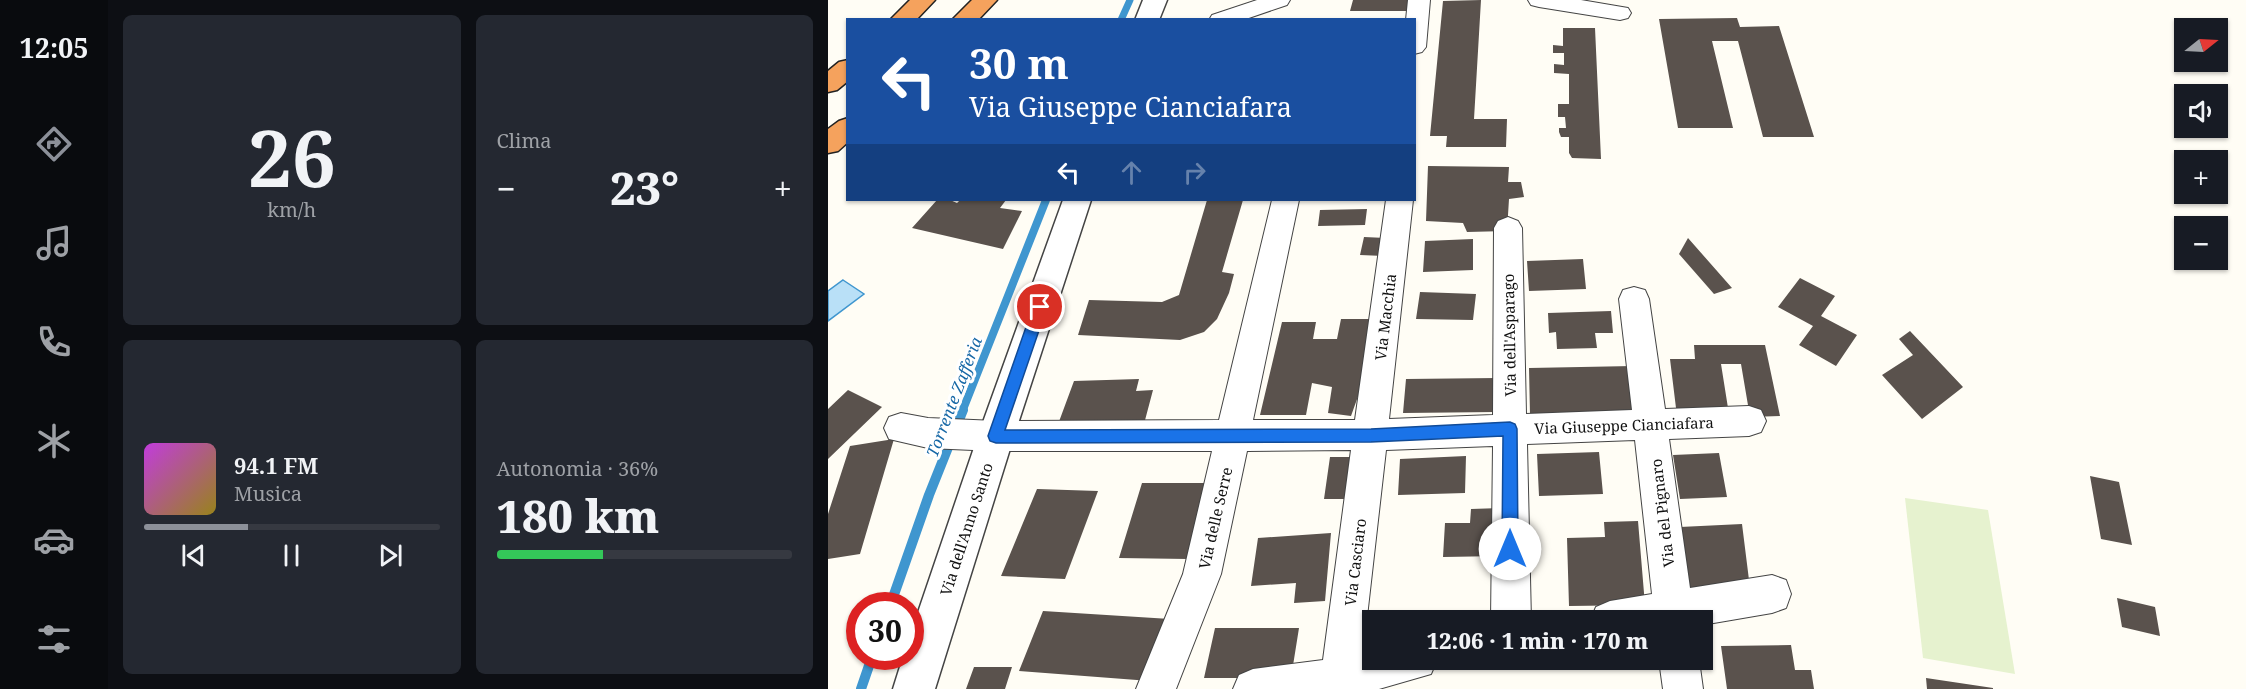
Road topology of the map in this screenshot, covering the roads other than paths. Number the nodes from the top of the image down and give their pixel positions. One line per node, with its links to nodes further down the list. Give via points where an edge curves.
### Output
1 (923, 0): 8 (highway)
2 (985, 0): 9 (highway)
3 (1155, 0): 10 (street)
4 (1279, 0): 11 (street)
5 (1419, 0): 12 (street)
6 (1539, 0): 7 (street)
7 (1620, 13)
8 (904, 18)
9 (966, 18)
10 (1148, 18)
11 (1226, 18)
12 (1416, 28)
13 (846, 70): 14 (highway)
14 (828, 84)
15 (846, 130): 16 (highway)
16 (828, 144)
17 (1077, 201): 28 (street, Via dell'Anno Santo)
18 (1285, 201): 26 (street, Via delle Serre)
19 (1399, 201): 27 (street, Via Macchia)
20 (1508, 228): 24 (street, Via dell'Asparago)
21 (1634, 299): 23 (street, Via del Pignaro)
22 (1749, 421): 23 (street, Via Giuseppe Cianciafara)
23 (1652, 425): 24 (street, Via Giuseppe Cianciafara); 31 (street, Via del Pignaro)
24 (1510, 429): 27 (street, Via Giuseppe Cianciafara); 30 (street, Via dell'Asparago)
25 (914, 430): 28 (street, Via Giuseppe Cianciafara)
26 (1235, 434): 27 (street, Via Giuseppe Cianciafara); 28 (street, Via Giuseppe Cianciafara); 37 (street, Via delle Serre, via 1202,574)
27 (1371, 435): 35 (street, Via Casciaro)
28 (989, 436): 36 (street, Via dell'Anno Santo)
29 (1772, 594): 32 (street)
30 (1510, 610)
31 (1673, 610)
32 (1697, 610)
33 (1383, 670): 35 (street)
34 (1680, 670): 39 (street)
35 (1339, 683): 38 (street)
36 (914, 689)
37 (1156, 689)
38 (1253, 689)
39 (1683, 689)

